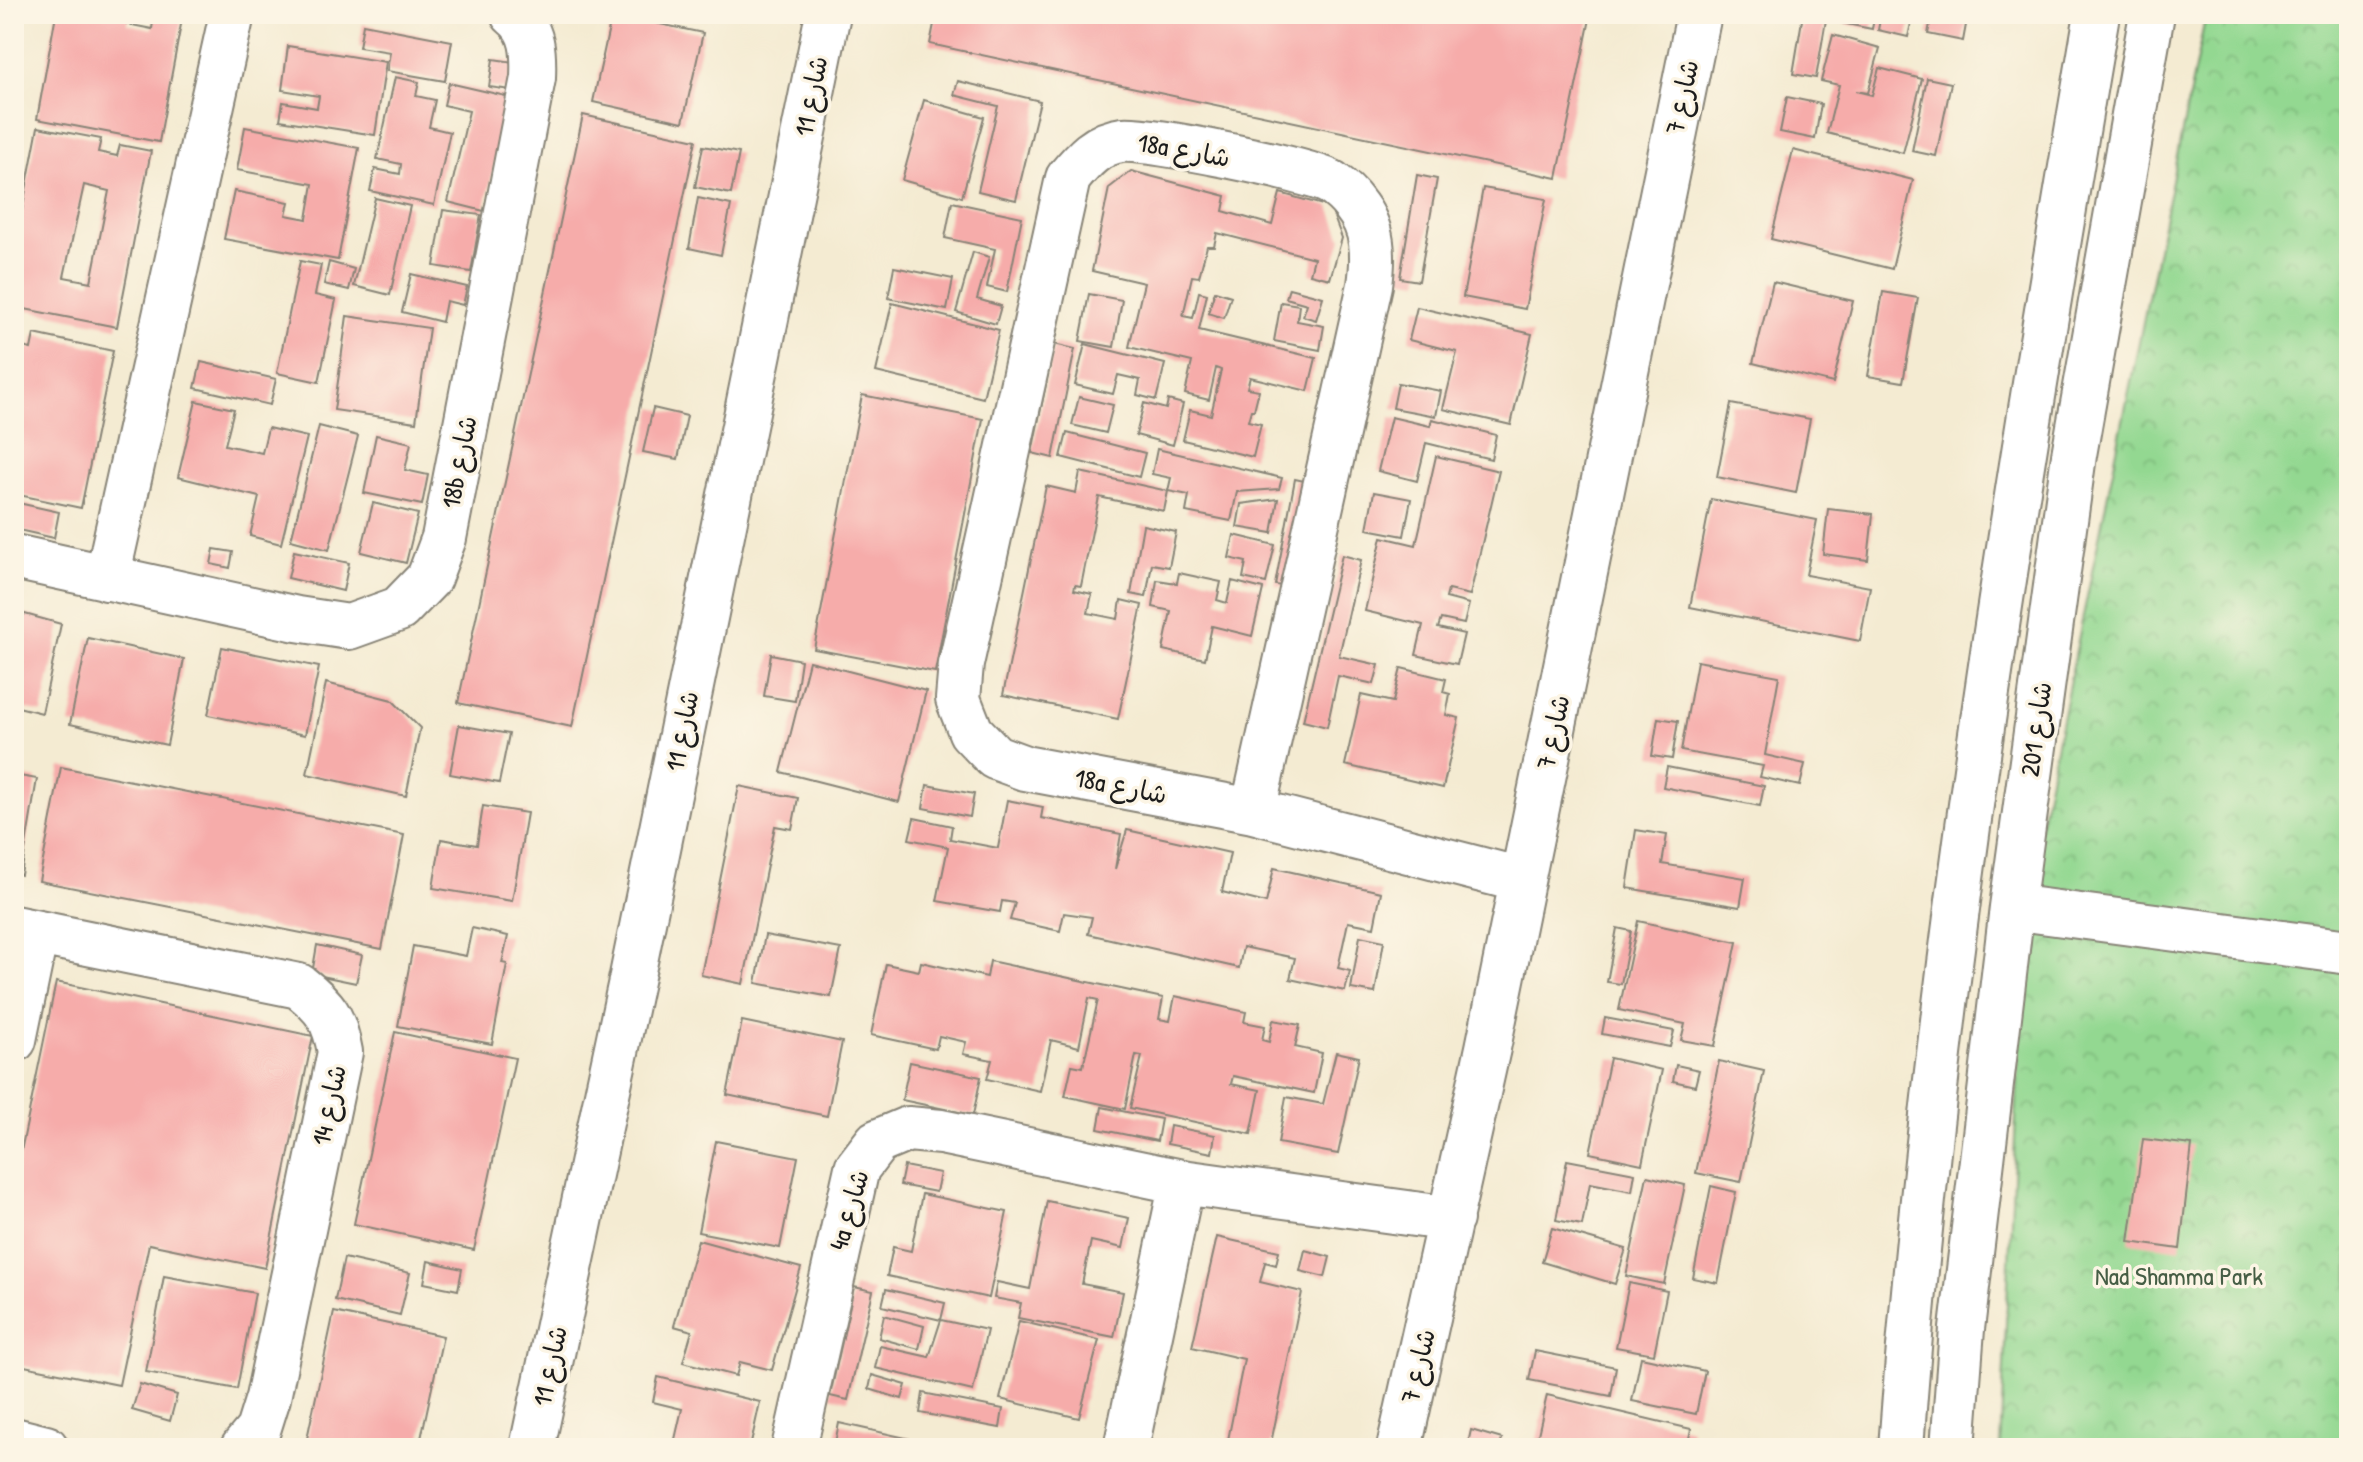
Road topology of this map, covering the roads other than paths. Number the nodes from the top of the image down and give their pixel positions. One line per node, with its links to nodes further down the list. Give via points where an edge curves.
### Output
1 (232, 14): 8 (street)
2 (513, 14): 8 (street, 18b شارع, via 534,48 533,78 444,538 429,578 399,609 349,627)
3 (828, 14): 20 (street, شارع 11)
4 (1699, 14): 10 (street, شارع 7)
5 (2097, 14): 24 (street, شارع 201, via 2023,453 1950,960)
6 (2152, 14): 11 (street, شارع 201, via 2074,455)
7 (14, 557): 8 (street, 18b شارع)
8 (107, 578)
9 (1253, 811): 9 (street, 18a شارع, via 1025,768 995,757 971,732 958,699 964,648 1068,178 1089,152 1120,140 1303,172 1331,183 1354,204 1368,228 1374,256); 10 (street, 18a شارع)
10 (1521, 880): 16 (street, شارع 7)
11 (2012, 907): 13 (street); 25 (street, شارع 201)
12 (25, 930): 14 (street, شارع 14); 19 (street, شارع 14, via 299,986 320,1002 335,1025 340,1052 268,1398 258,1430)
13 (2349, 952)
14 (14, 1040)
15 (1182, 1182): 16 (street, 4a شارع); 21 (street, 4a شارع, via 941,1132 908,1129 877,1142 857,1168); 22 (street)
16 (1451, 1219): 23 (street, شارع 7)
17 (14, 1440): 18 (street)
18 (46, 1448)
19 (243, 1448)
20 (532, 1448)
21 (794, 1448)
22 (1126, 1448)
23 (1399, 1448)
24 (1901, 1448)
25 (1953, 1448)

